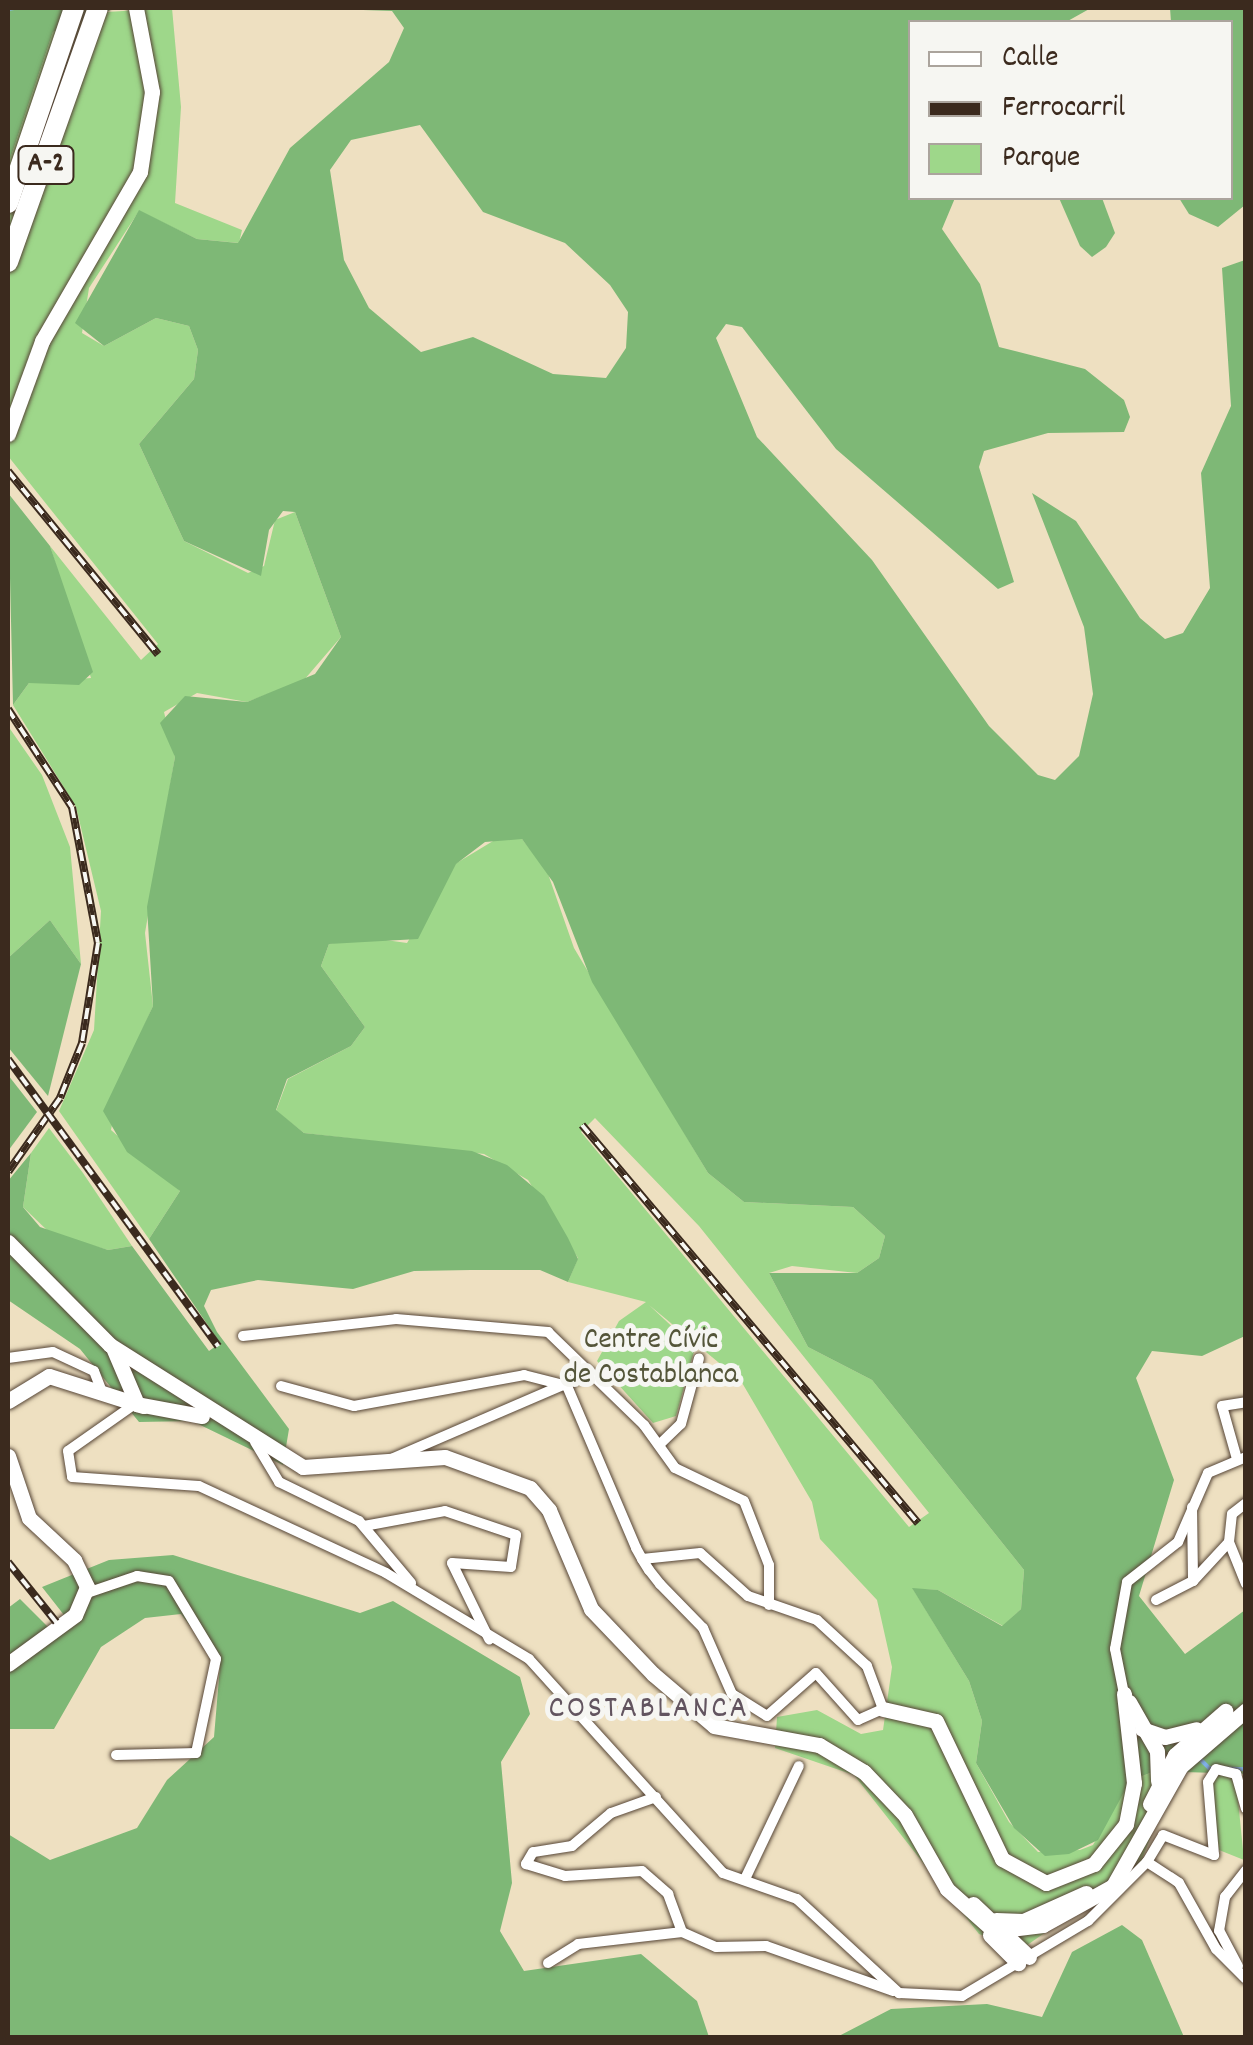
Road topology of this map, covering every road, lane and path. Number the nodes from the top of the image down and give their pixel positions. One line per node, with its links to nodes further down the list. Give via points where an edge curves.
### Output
1 (74, 8): 4 (highway, A-2)
2 (98, 8): 5 (highway, A-2)
3 (136, 8): 6 (main road, via 152,71 146,154 125,208 42,342)
4 (8, 203)
5 (8, 262)
6 (8, 434)
7 (8, 1242): 9 (main road)
8 (243, 1336): 13 (street, via 380,1319 533,1327)
9 (110, 1346): 12 (main road); 15 (main road)
10 (8, 1358): 18 (street, via 53,1352 94,1372)
11 (699, 1358): 24 (street, via 680,1424)
12 (148, 1368): 14 (main road); 15 (main road)
13 (591, 1373): 17 (street); 24 (street)
14 (164, 1380): 21 (main road); 22 (main road)
15 (128, 1382): 18 (main road); 21 (main road)
16 (281, 1386): 17 (street, via 354,1406 524,1375)
17 (567, 1386): 27 (street, via 434,1434); 32 (street)
18 (105, 1393): 19 (main road, via 41,1377); 21 (main road)
19 (8, 1401)
20 (1246, 1402): 26 (street, via 1222,1406)
21 (142, 1406): 22 (main road); 35 (street, via 68,1451 72,1478 199,1486)
22 (215, 1419): 23 (main road)
23 (255, 1442): 27 (main road, via 314,1470); 30 (street, via 286,1488)
24 (659, 1445): 38 (street, via 675,1468 744,1501 768,1565)
25 (8, 1456): 36 (main road, via 29,1518 80,1568)
26 (1241, 1458): 29 (street, via 1208,1473)
27 (385, 1464): 60 (main road, via 444,1456 530,1488 550,1510 592,1609 684,1702 730,1732 833,1751 881,1787)
28 (1246, 1503): 31 (street, via 1232,1514)
29 (1192, 1506): 33 (street); 41 (street, via 1178,1542 1128,1582 1115,1649)
30 (364, 1526): 35 (street); 39 (street, via 445,1511 516,1535 511,1567 452,1563)
31 (1229, 1542): 33 (street); 34 (street)
32 (642, 1559): 38 (street, via 700,1553); 43 (street, via 703,1628 730,1670 729,1690 758,1716 816,1673 858,1720)
33 (1193, 1581): 37 (street)
34 (1246, 1584)
35 (418, 1592): 39 (street)
36 (87, 1593): 40 (main road, via 54,1635); 49 (street, via 137,1576 169,1581 216,1659 196,1753)
37 (1156, 1600)
38 (769, 1605): 43 (street, via 840,1636 867,1666)
39 (489, 1639): 53 (street, via 557,1684)
40 (8, 1664)
41 (1124, 1694): 46 (main road)
42 (1246, 1700): 45 (main road)
43 (883, 1709): 46 (main road, via 936,1721 1002,1859 1046,1883 1094,1864 1121,1835 1134,1783)
44 (1246, 1710): 48 (main road)
45 (1204, 1726): 47 (main road); 50 (main road)
46 (1136, 1731): 47 (main road)
47 (1161, 1744): 50 (main road); 52 (main road)
48 (1198, 1744): 50 (main road); 52 (main road)
49 (116, 1755)
50 (1175, 1755): 52 (main road)
51 (800, 1766): 58 (street)
52 (1164, 1783): 55 (main road)
53 (656, 1797): 58 (street, via 724,1873); 61 (street, via 611,1813 572,1846 532,1852 526,1864 564,1876 642,1871 668,1894)
54 (1246, 1809): 55 (street, via 1236,1774 1216,1769 1208,1782 1214,1855 1163,1835)
55 (1143, 1855): 57 (main road); 62 (street, via 1109,1906); 64 (street, via 1179,1882 1216,1949)
56 (1246, 1870): 64 (street, via 1225,1898 1219,1931)
57 (1124, 1871): 59 (main road); 62 (main road)
58 (745, 1879): 65 (street, via 798,1899)
59 (1046, 1912): 60 (main road, via 1011,1923); 62 (main road)
60 (984, 1919): 62 (main road)
61 (682, 1932): 63 (street, via 578,1944); 65 (street, via 716,1947 766,1946)
62 (1018, 1951): 65 (street, via 948,2000)
63 (548, 1963)
64 (1246, 1979)
65 (899, 1992)

